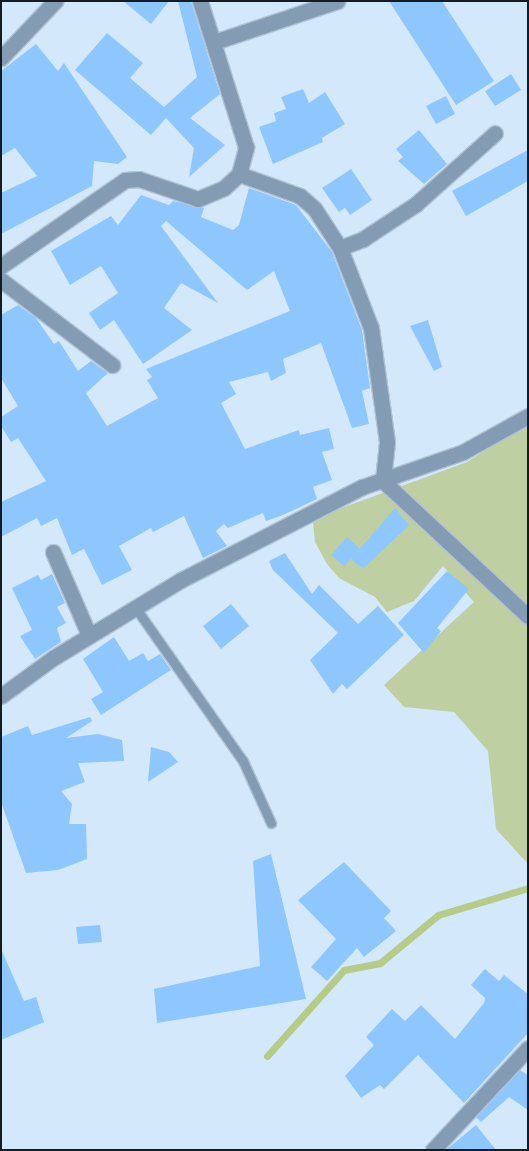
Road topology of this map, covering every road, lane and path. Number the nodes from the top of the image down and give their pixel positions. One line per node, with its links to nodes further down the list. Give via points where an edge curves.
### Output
1 (55, 1): 5 (street)
2 (200, 1): 4 (street)
3 (337, 1): 4 (street)
4 (214, 42): 7 (street, via 246,147)
5 (1, 58)
6 (495, 133): 8 (street, via 416,204 363,239)
7 (239, 174): 8 (street, via 300,196 314,208); 9 (street, via 224,188 198,199 139,179 125,180)
8 (340, 248): 13 (street, via 371,328 387,442)
9 (1, 266)
10 (1, 280): 11 (street)
11 (112, 365)
12 (528, 416): 13 (street, via 463,452)
13 (383, 481): 15 (street, via 362,487); 16 (street)
14 (53, 552): 17 (street)
15 (135, 608): 17 (street); 19 (lane, via 243,761)
16 (528, 616)
17 (89, 635): 18 (street)
18 (1, 696)
19 (271, 823)
20 (528, 1048): 21 (street)
21 (435, 1149)

